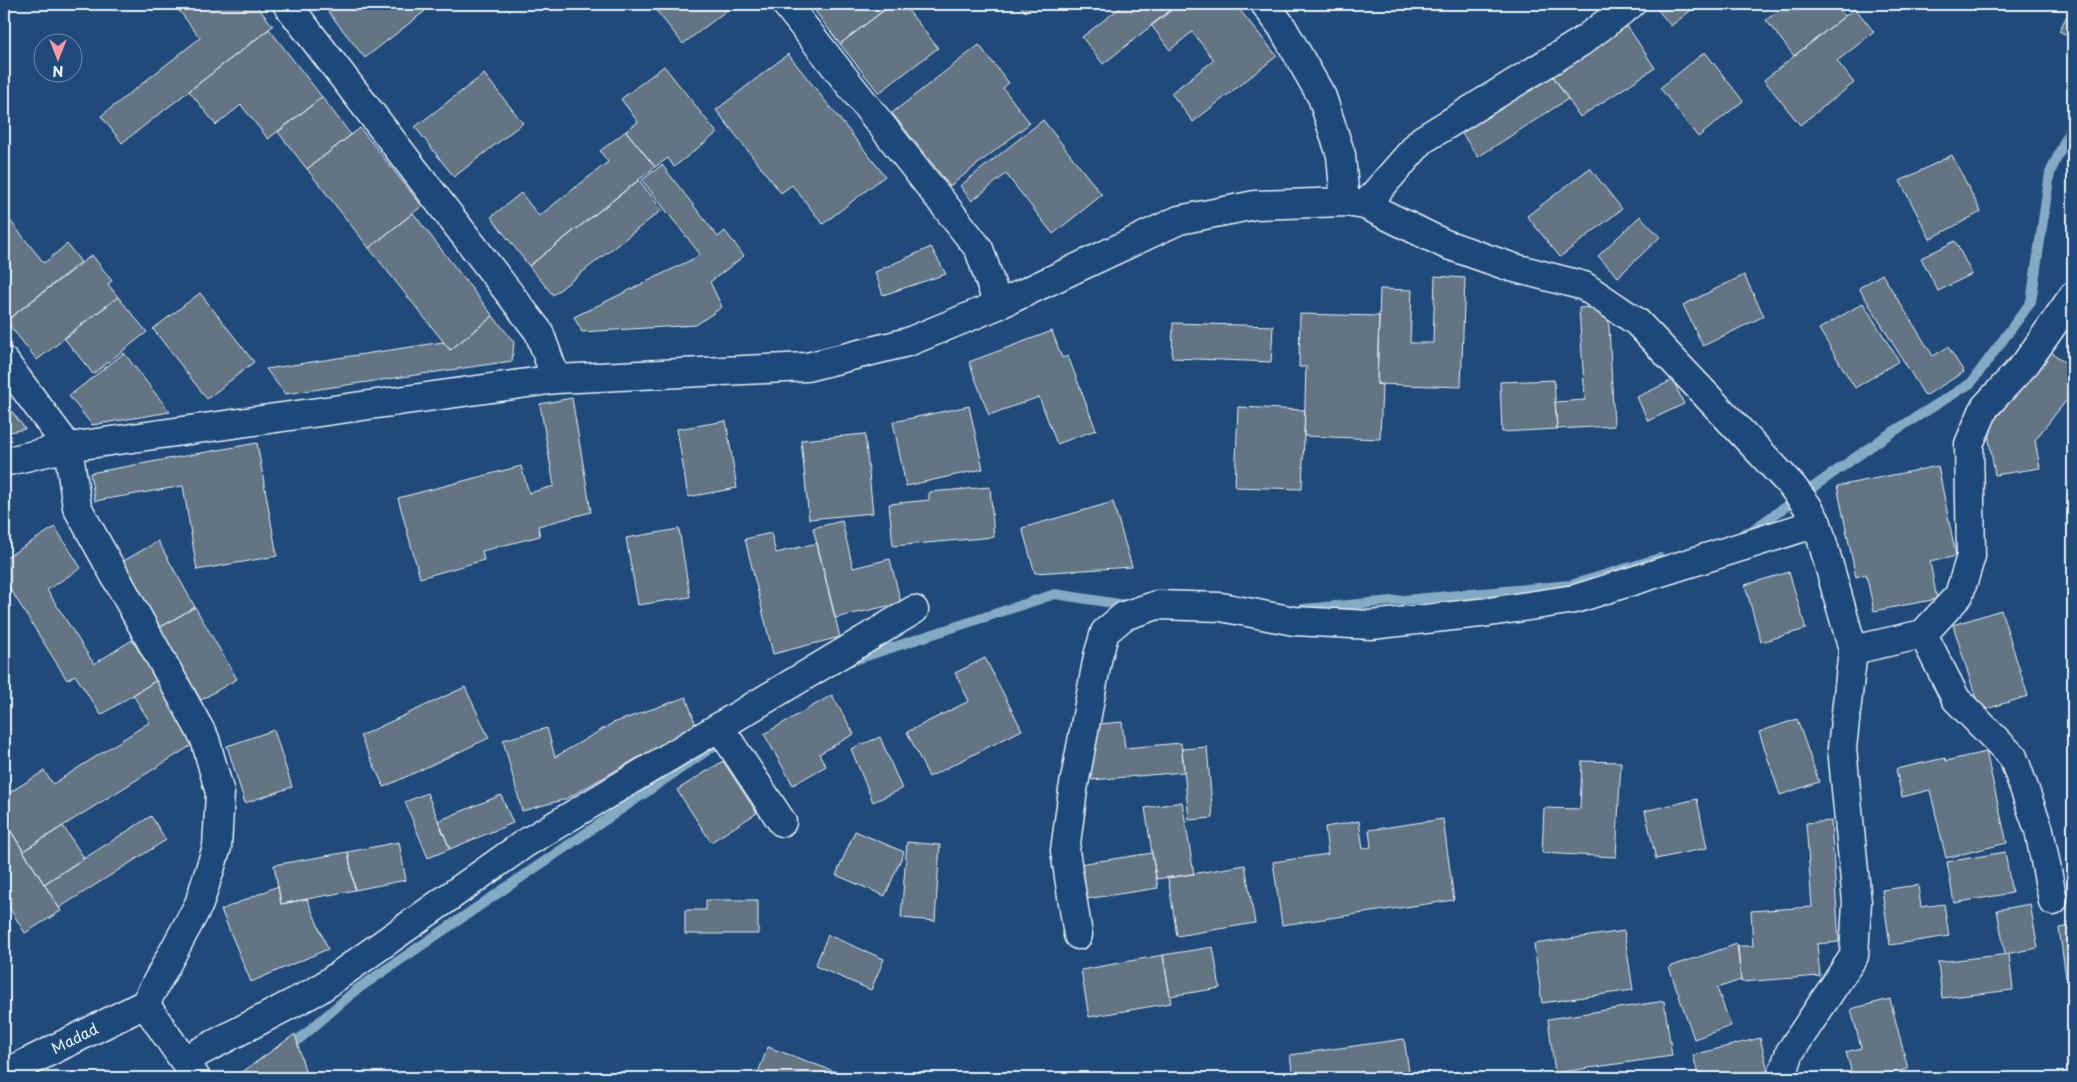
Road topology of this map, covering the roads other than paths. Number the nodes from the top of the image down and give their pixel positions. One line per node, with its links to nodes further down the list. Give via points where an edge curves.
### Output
1 (287, 4): 9 (street, via 539,332)
2 (786, 4): 7 (street, via 979,249)
3 (1264, 4): 5 (street, via 1282,27 1322,97)
4 (1631, 4): 5 (street, via 1581,42 1422,140)
5 (1355, 203): 7 (street, via 1255,205 1179,220); 12 (street, via 1445,244 1511,267 1584,286 1638,322)
6 (2073, 296): 14 (street, via 2026,363 1985,408 1969,444 1971,556 1959,595)
7 (998, 305): 9 (street, via 908,342 807,367)
8 (4, 362): 10 (street)
9 (556, 379): 10 (street)
10 (68, 447): 11 (street); 20 (street, via 77,507 205,738 220,793 217,847 199,904)
11 (4, 462)
12 (1806, 506): 15 (street); 19 (street, via 1575,599 1371,626 1294,621 1221,607 1157,605 1124,616 1105,632 1100,648 1073,790 1065,850)
13 (914, 610): 16 (street)
14 (1923, 634): 15 (street); 18 (street, via 1956,699 2013,757 2039,830)
15 (1853, 650): 23 (street, via 1842,748 1857,902 1854,956 1790,1052)
16 (720, 728): 17 (street); 21 (street, via 524,844 318,990)
17 (782, 822)
18 (2053, 901)
19 (1078, 935)
20 (145, 1004): 21 (street); 22 (street, Madad)
21 (190, 1069)
22 (4, 1074)
23 (1781, 1078)

